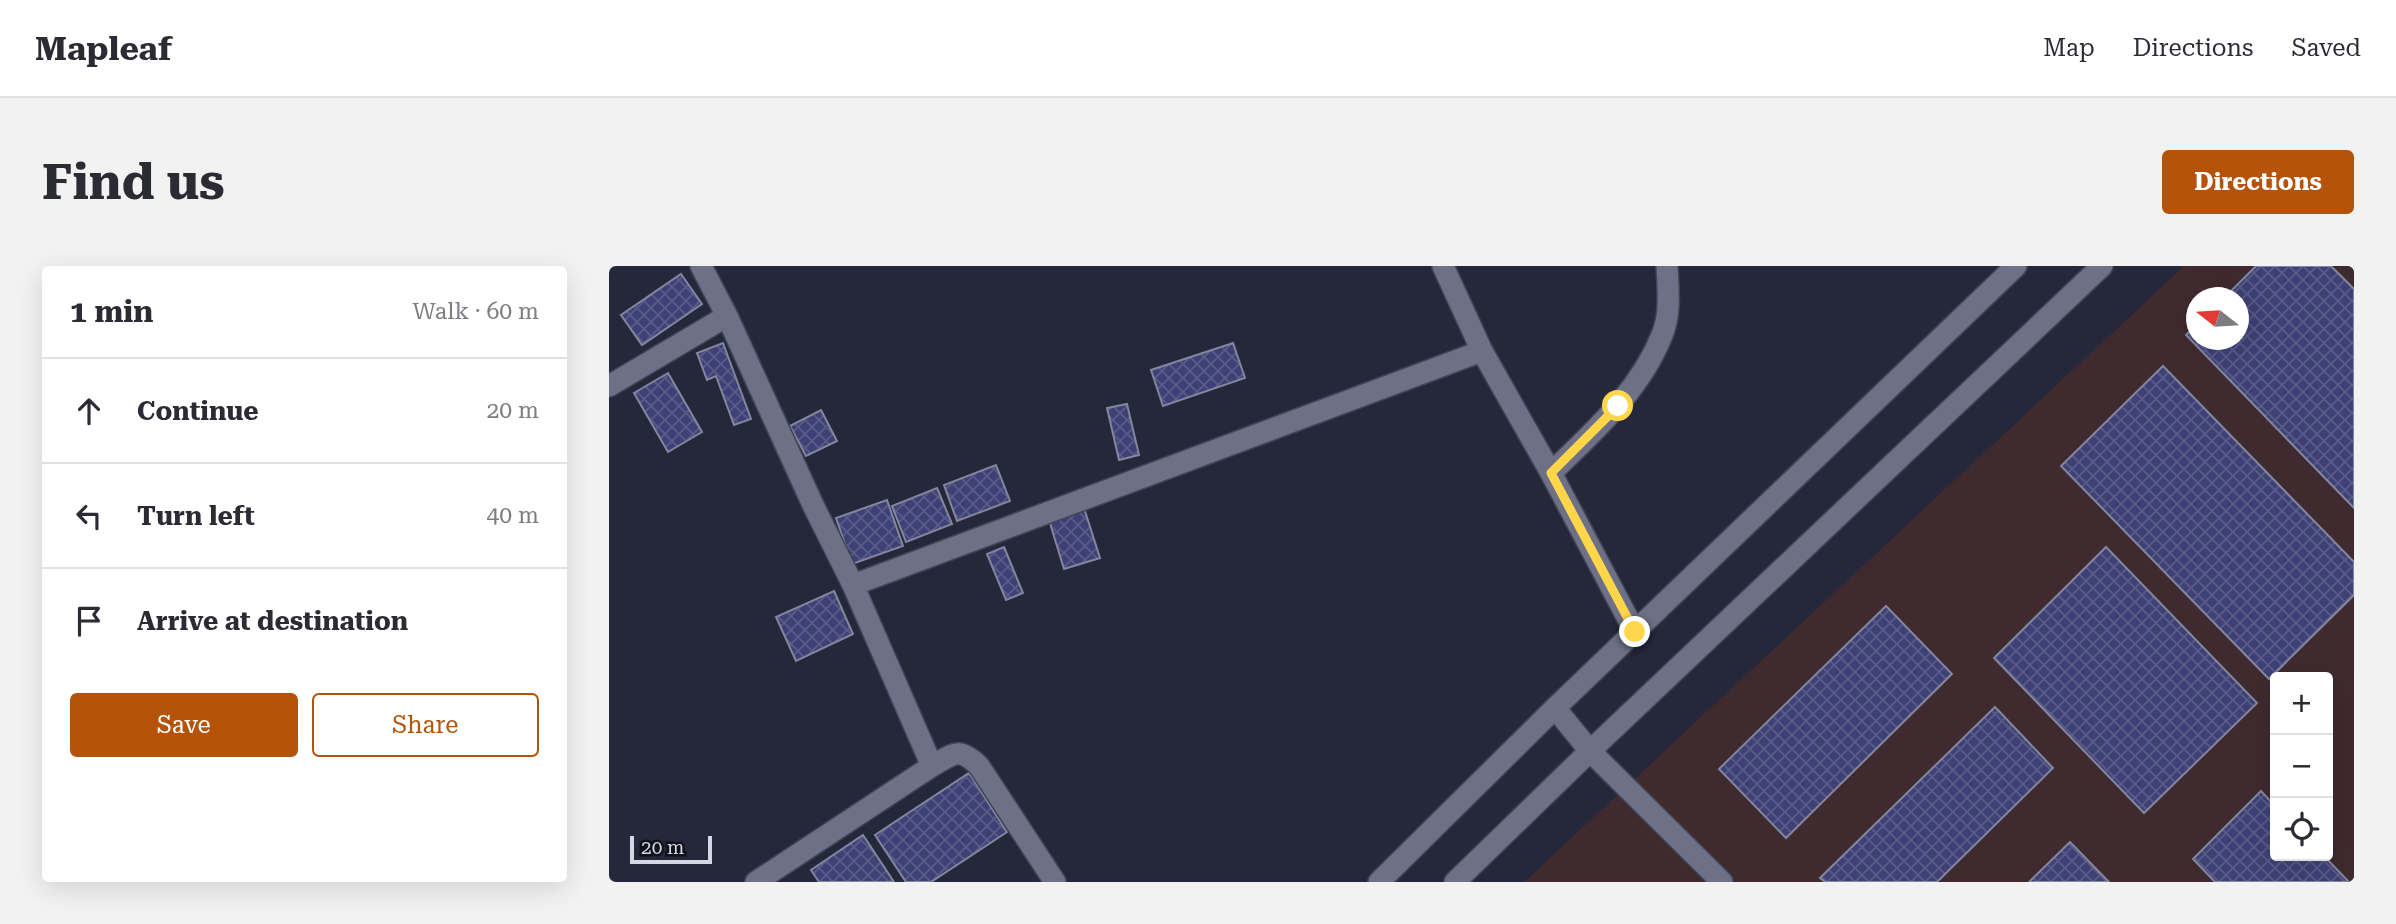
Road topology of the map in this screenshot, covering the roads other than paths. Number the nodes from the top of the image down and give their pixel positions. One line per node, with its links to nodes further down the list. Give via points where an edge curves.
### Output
1 (701, 266): 6 (street)
2 (1443, 266): 7 (street)
3 (1667, 266): 9 (street, via 1663,334 1644,369 1618,406)
4 (2015, 266): 11 (street)
5 (2102, 266): 13 (street)
6 (727, 316): 8 (street); 10 (street)
7 (1482, 351): 9 (street); 10 (street)
8 (609, 386)
9 (1551, 473): 11 (street)
10 (853, 585): 14 (street)
11 (1635, 632): 12 (street)
12 (1555, 708): 13 (street); 17 (street)
13 (1590, 751): 18 (street); 19 (street)
14 (932, 766): 15 (street); 16 (street, via 957,753 967,754)
15 (756, 882)
16 (1055, 882)
17 (1379, 882)
18 (1455, 882)
19 (1722, 882)

